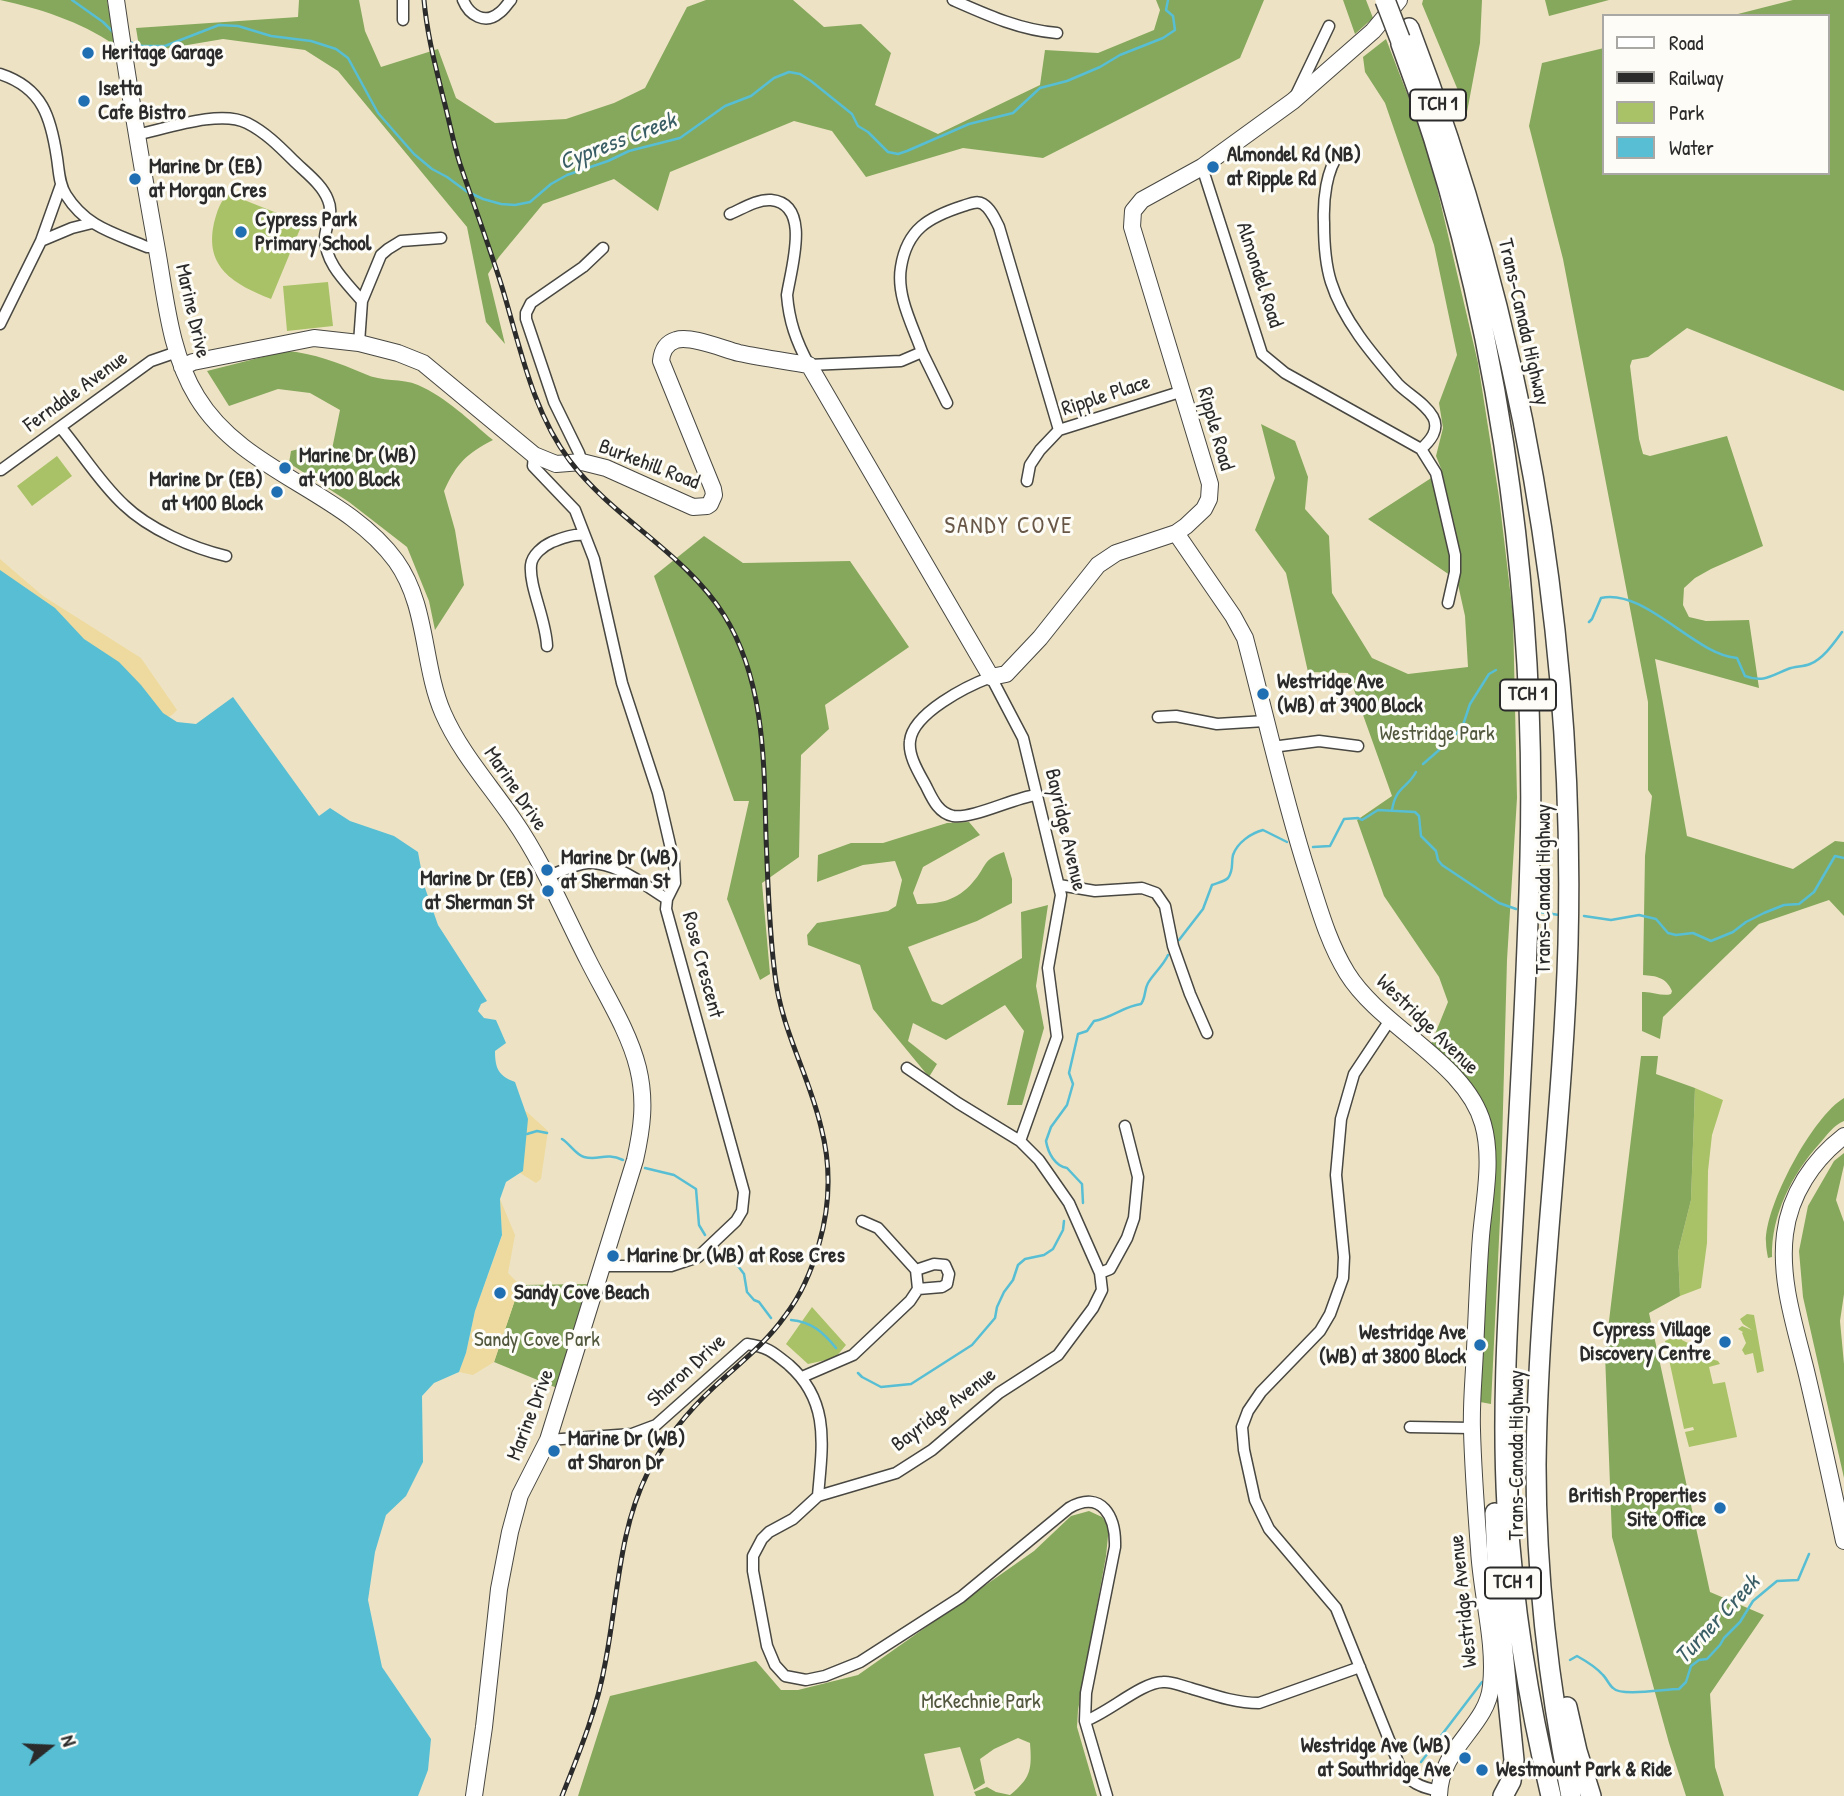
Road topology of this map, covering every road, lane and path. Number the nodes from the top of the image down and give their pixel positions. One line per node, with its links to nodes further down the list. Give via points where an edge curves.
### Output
1 (116, 0): 14 (street, Marine Drive)
2 (403, 0): 8 (street)
3 (463, 0): 4 (street, via 478,18 499,13)
4 (511, 0)
5 (953, 0): 10 (street, via 1027,29)
6 (1385, 0): 11 (highway, Trans-Canada Highway / TCH 1, bridge)
7 (1399, 0): 11 (highway, Trans-Canada Highway / TCH 1); 13 (street, via 1373,31)
8 (403, 20)
9 (1329, 26): 13 (street)
10 (1057, 33)
11 (1404, 34): 64 (highway, Trans-Canada Highway / TCH 1, via 1476,303 1505,456 1523,620 1530,859); 69 (highway, Trans-Canada Highway / TCH 1, via 1440,110 1468,196 1514,375 1545,546 1561,686 1568,945)
12 (0, 74): 17 (street, via 15,79 40,100 51,127)
13 (1293, 101): 16 (street)
14 (136, 135): 22 (street, Marine Drive); 24 (street, via 220,117 245,121 268,136 328,200 327,253)
15 (1340, 152): 34 (street, via 1331,163 1323,210 1331,281 1362,339 1434,419 1432,439)
16 (1202, 167): 30 (street, Ripple Road, via 1142,200 1133,211 1132,227); 34 (street, Almondel Road, via 1262,354 1285,373)
17 (61, 185): 19 (street); 21 (street)
18 (730, 214): 29 (street, via 770,200 793,212 797,227 787,295 790,326)
19 (92, 223): 21 (street); 22 (street)
20 (440, 238): 24 (street, via 401,241 388,248 377,262)
21 (41, 241): 25 (street)
22 (157, 247): 28 (street, Marine Drive)
23 (603, 248): 36 (street, via 531,303 526,313 545,378)
24 (362, 301): 26 (street)
25 (0, 324)
26 (359, 343): 28 (street, Burkehill Road, via 299,340 192,362); 35 (street, Burkehill Road, via 423,363)
27 (922, 352): 29 (street, Burkehill Road, via 901,361); 31 (street); 33 (street, via 901,295 901,268 909,243 936,215 982,203 999,227)
28 (179, 359): 32 (street, Ferndale Avenue, via 151,361); 50 (street, Marine Drive, via 198,399 219,425 243,447 370,533 396,562 421,621 443,714)
29 (809, 365): 36 (street, Burkehill Road, via 691,340 674,341 662,352 661,361 713,489 706,506 693,507 620,473); 44 (street, Bayridge Avenue)
30 (1183, 391): 33 (street, Ripple Place); 39 (street, Ripple Road, via 1210,484 1204,509)
31 (947, 403)
32 (61, 428): 37 (street, Ferndale Avenue); 41 (street, via 137,516 190,545)
33 (1059, 430): 38 (street, Ripple Place, via 1040,450)
34 (1421, 449): 42 (street, via 1436,473 1455,555)
35 (534, 455): 36 (street, Burkehill Road, via 556,464); 40 (street, Rose Crescent, via 533,466 575,510)
36 (582, 462)
37 (1, 470)
38 (1027, 481)
39 (1176, 533): 44 (street, Ripple Road, via 1098,565 1006,674); 46 (street, Westridge Avenue, via 1245,638)
40 (584, 535): 43 (street, via 573,534 549,544 531,563 547,627); 52 (street, Rose Crescent, via 594,559 621,683 672,851 675,883)
41 (226, 556)
42 (1448, 603)
43 (547, 646)
44 (991, 677): 49 (street, Bayridge Avenue, via 1020,730); 49 (street, via 919,720 910,740 914,761 933,800 949,815 964,816)
45 (1158, 717): 46 (street, via 1217,723)
46 (1265, 721): 48 (street, Westridge Avenue)
47 (1358, 746): 48 (street, via 1319,741)
48 (1272, 747): 53 (street, Westridge Avenue, via 1298,843 1337,956 1359,990)
49 (1036, 795): 51 (street, Bayridge Avenue)
50 (546, 877): 52 (street, via 586,863 603,865); 61 (street, Marine Drive, via 631,1048 643,1092 643,1127)
51 (1059, 885): 54 (street, via 1095,891 1142,888 1156,893 1165,905 1173,946); 58 (street, Bayridge Avenue, via 1061,905 1048,968 1057,1037)
52 (667, 899): 61 (street, Rose Crescent, via 745,1202 736,1221 698,1257 671,1266)
53 (1390, 1020): 67 (street, Westridge Avenue, via 1470,1094 1486,1132); 72 (street, via 1354,1074 1341,1119 1336,1175 1343,1278 1330,1314 1320,1331 1262,1392 1242,1427 1255,1500 1269,1529 1336,1608)
54 (1207, 1033)
55 (907, 1068): 58 (street)
56 (1125, 1126): 62 (street, via 1138,1177 1133,1218 1110,1269)
57 (1844, 1136): 71 (street, via 1821,1156 1802,1183 1788,1216 1784,1249 1790,1306)
58 (1020, 1141): 62 (street, via 1069,1203)
59 (862, 1221): 60 (street, via 878,1228)
60 (916, 1270): 63 (street); 63 (street, via 940,1264 949,1274 942,1287)
61 (601, 1271): 68 (street, Marine Drive)
62 (1100, 1273): 70 (street, Bayridge Avenue, via 1102,1290 1093,1308 1058,1355 999,1392 932,1450 896,1472)
63 (918, 1289): 65 (street, via 853,1355)
64 (1506, 1366): 77 (highway, via 1497,1429 1496,1552 1514,1760 1511,1782); 78 (highway, Trans-Canada Highway / TCH 1, via 1512,1572 1526,1676)
65 (802, 1377): 68 (street, Sharon Drive, via 766,1346 747,1344 656,1425 632,1434); 70 (street, Sharon Drive, via 817,1406 822,1435)
66 (1410, 1427): 67 (street)
67 (1472, 1428): 74 (street, Westridge Avenue, via 1480,1574 1492,1681 1489,1701 1450,1755)
68 (548, 1440): 75 (street, Marine Drive, via 520,1495 510,1532)
69 (1536, 1470): 79 (highway, Trans-Canada Highway / TCH 1, via 1550,1672); 80 (highway, via 1564,1688)
70 (818, 1496): 73 (street, Bayridge Avenue, via 762,1539 752,1563 770,1656 780,1673 796,1679 825,1676 860,1662 961,1597 1069,1508 1087,1502 1101,1506 1114,1523 1115,1547 1086,1693)
71 (1844, 1541)
72 (1360, 1667): 73 (street, via 1259,1703 1242,1703 1160,1682); 74 (street, via 1399,1767 1409,1780)
73 (1085, 1721): 76 (street)
74 (1439, 1794)
75 (474, 1796)
76 (1107, 1796)
77 (1503, 1796)
78 (1551, 1796)
79 (1571, 1796)
80 (1591, 1796)

